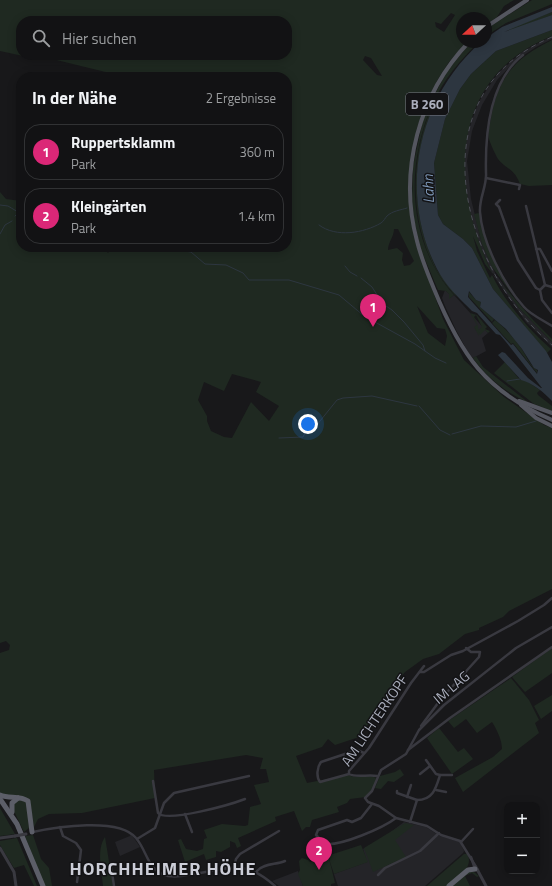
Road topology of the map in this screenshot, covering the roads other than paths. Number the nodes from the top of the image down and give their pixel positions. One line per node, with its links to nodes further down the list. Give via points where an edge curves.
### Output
1 (527, 0): 2 (main road)
2 (492, 22)
3 (464, 48): 16 (main road, B 260, via 446,70 423,114 412,166 411,208 423,261 458,343 479,370)
4 (524, 56): 5 (street, via 509,68 498,88 487,138)
5 (486, 178): 6 (street, via 520,185); 15 (street, via 481,219 499,271 525,309)
6 (519, 189)
7 (500, 200): 13 (street, via 496,204 518,260)
8 (526, 206): 9 (street)
9 (536, 249): 10 (street, via 540,249); 11 (street)
10 (552, 271)
11 (545, 285): 12 (street); 13 (street)
12 (552, 287)
13 (540, 290): 14 (street, via 542,300)
14 (552, 313)
15 (552, 326)
16 (515, 399): 17 (main road, B 260); 18 (main road, B 260); 19 (main road, B 260, via 536,418)
17 (552, 413)
18 (552, 420)
19 (552, 426)
20 (552, 598): 23 (street, AM LICHTERKOPF, via 518,621)
21 (552, 627): 26 (street, IM LAG, via 516,648 491,667 444,705)
22 (552, 647): 27 (street)
23 (466, 648): 25 (street, AM LICHTERKOPF); 26 (street, via 471,652 480,652 479,657 441,699)
24 (424, 666): 25 (street, AM LICHTERKOPF)
25 (420, 672): 28 (street, AM LICHTERKOPF)
26 (419, 730): 27 (street, IM LAG)
27 (408, 750): 35 (street, IM LAG, via 400,759 381,770)
28 (364, 753): 31 (street, AM LICHTERKOPF, via 350,768); 31 (street, via 356,750 321,762 318,779 320,782)
29 (426, 760): 30 (street)
30 (430, 766): 32 (street); 33 (street)
31 (348, 774): 35 (street, AM LICHTERKOPF)
32 (420, 774)
33 (440, 775): 36 (street); 39 (street)
34 (249, 776): 51 (street, via 175,792 166,801)
35 (378, 776): 48 (street, via 366,798 367,802)
36 (452, 776)
37 (153, 781): 51 (street)
38 (411, 785): 43 (street)
39 (436, 790): 41 (street); 47 (street, via 426,800)
40 (397, 792): 43 (street)
41 (446, 792)
42 (0, 795): 44 (highway)
43 (407, 797): 47 (street)
44 (18, 798): 52 (highway, via 11,806); 58 (highway, via 25,798 29,804)
45 (0, 799): 52 (highway)
46 (245, 799): 50 (street)
47 (417, 800): 54 (street)
48 (372, 804): 53 (street); 53 (street, via 361,818 318,830 316,835 324,843 330,844 380,828)
49 (1, 805): 75 (highway, via 17,830)
50 (185, 814): 51 (street); 59 (street)
51 (160, 815): 62 (street, via 154,830)
52 (14, 817): 76 (highway)
53 (396, 818): 54 (street)
54 (410, 822): 60 (street, via 427,826)
55 (60, 827): 58 (street); 62 (street, via 106,827 125,830); 72 (street, via 62,836 75,843 81,850)
56 (473, 829): 63 (street)
57 (279, 831): 68 (street, via 240,854)
58 (32, 832): 61 (street, bridge)
59 (192, 832)
60 (439, 833): 63 (street); 71 (street, via 420,851 385,868)
61 (0, 838)
62 (137, 840): 68 (street, via 150,865 166,875 182,876)
63 (461, 842): 66 (street)
64 (0, 848): 74 (street, via 14,872)
65 (285, 862): 70 (street, via 272,863)
66 (473, 862): 69 (street); 69 (street)
67 (110, 866): 77 (street)
68 (234, 868): 70 (street, via 245,867)
69 (474, 870): 73 (highway); 79 (street)
70 (257, 871): 78 (street)
71 (378, 875)
72 (77, 882)
73 (451, 885)
74 (16, 886)
75 (39, 886)
76 (42, 886)
77 (114, 886)
78 (275, 886)
79 (486, 886)

